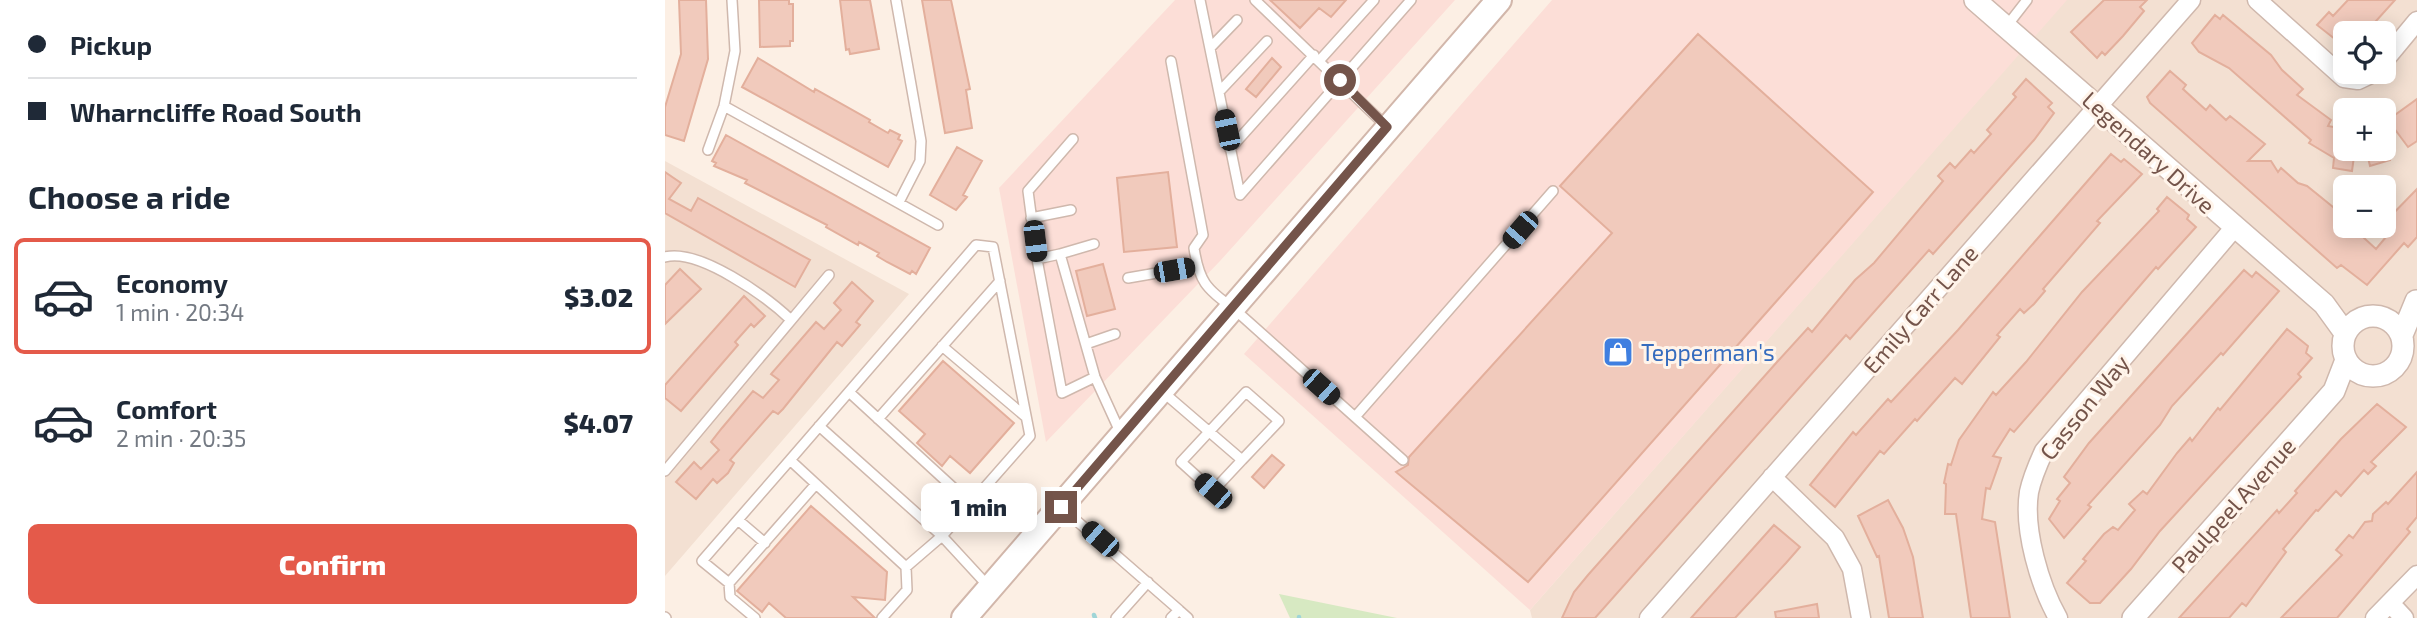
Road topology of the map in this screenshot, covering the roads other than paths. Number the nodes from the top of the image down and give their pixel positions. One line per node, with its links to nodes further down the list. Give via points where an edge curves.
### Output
1 (732, 0): 23 (lane, via 735,51)
2 (896, 0): 30 (lane, via 921,141 920,161)
3 (1200, 0): 17 (lane)
4 (1255, 0): 18 (lane)
5 (1374, 0): 18 (lane)
6 (1411, 0): 21 (lane)
7 (1499, 0): 25 (main road)
8 (1975, 0): 14 (street, Legendary Drive)
9 (2027, 0): 14 (lane)
10 (2191, 0): 24 (street, Emily Carr Lane)
11 (2257, 0): 20 (street)
12 (1237, 20): 17 (lane)
13 (2417, 22): 16 (street)
14 (2006, 27): 24 (street, Legendary Drive)
15 (1267, 41): 22 (lane)
16 (2396, 47)
17 (1210, 48): 22 (lane)
18 (1317, 58): 21 (lane); 27 (lane)
19 (1171, 61): 39 (lane, via 1203,234 1194,247)
20 (2333, 68)
21 (1340, 80): 25 (lane); 27 (lane, via 1240,195)
22 (1219, 92): 27 (lane)
23 (724, 106): 28 (lane); 30 (lane)
24 (2098, 106): 34 (street, Legendary Drive); 70 (street, Emily Carr Lane)
25 (1387, 127): 45 (main road)
26 (1073, 139): 32 (lane, via 1028,191)
27 (1230, 149)
28 (708, 150)
29 (1553, 191): 61 (lane)
30 (899, 202): 33 (lane)
31 (1071, 210): 32 (lane)
32 (1031, 218): 38 (lane)
33 (937, 225)
34 (2234, 228): 44 (street, Legendary Drive); 92 (street, Casson Way, via 2043,451 2029,494 2031,522 2036,568)
35 (1094, 244): 36 (lane)
36 (1059, 254): 38 (lane); 52 (lane)
37 (665, 257): 48 (lane, via 685,255 706,265 753,289)
38 (1037, 260): 56 (lane, via 1062,393)
39 (1197, 266): 41 (lane); 45 (lane, via 1206,289)
40 (829, 275): 48 (lane)
41 (1128, 278)
42 (1000, 281): 53 (lane); 59 (lane, via 993,247 976,245); 60 (lane)
43 (2416, 301): 47 (street); 51 (street)
44 (2324, 304): 46 (street, Legendary Drive); 49 (street, Legendary Drive)
45 (1233, 308): 57 (main road); 61 (lane)
46 (2364, 317): 47 (street); 49 (street)
47 (2386, 319): 51 (street)
48 (791, 320): 69 (lane)
49 (2345, 333): 54 (street)
50 (1115, 334): 52 (lane)
51 (2402, 335): 55 (street, via 2404,346 2397,366)
52 (1086, 344): 56 (lane)
53 (942, 346): 60 (lane); 62 (lane)
54 (2346, 360): 55 (street); 58 (street, Paulpeel Avenue)
55 (2367, 376): 58 (street, Paulpeel Avenue)
56 (1095, 377): 65 (lane)
57 (1161, 391): 64 (lane); 65 (main road)
58 (2334, 391): 93 (street, Paulpeel Avenue)
59 (849, 392): 62 (lane); 63 (lane)
60 (1026, 417): 72 (lane, via 1030,436)
61 (1355, 417): 68 (lane)
62 (878, 419): 72 (lane)
63 (819, 426): 66 (lane); 75 (lane)
64 (1210, 431): 67 (lane); 67 (lane, via 1181,462 1213,491); 67 (lane, via 1246,392 1279,421)
65 (1122, 435): 73 (main road)
66 (790, 460): 71 (lane); 74 (lane)
67 (1242, 460)
68 (1403, 460)
69 (665, 471)
70 (1772, 477): 90 (street, Emily Carr Lane); 91 (street, via 1835,538 1852,569)
71 (816, 484): 76 (lane); 77 (lane)
72 (971, 504): 75 (lane)
73 (1061, 507): 79 (lane); 81 (main road)
74 (738, 520): 76 (lane); 80 (lane, via 702,561)
75 (943, 536): 77 (lane); 81 (lane)
76 (765, 543): 80 (lane)
77 (906, 567): 85 (lane, via 907,590)
78 (2417, 575): 82 (street)
79 (1148, 582): 83 (lane); 87 (lane)
80 (729, 583): 84 (lane, via 730,597)
81 (990, 588): 86 (main road)
82 (2391, 604): 94 (street); 95 (street)
83 (1179, 610): 88 (lane); 89 (lane)
84 (755, 618)
85 (882, 618)
86 (964, 618)
87 (1116, 618)
88 (1171, 618)
89 (1188, 618)
90 (1649, 618)
91 (1861, 618)
92 (2058, 618)
93 (2133, 618)
94 (2375, 618)
95 (2404, 618)

